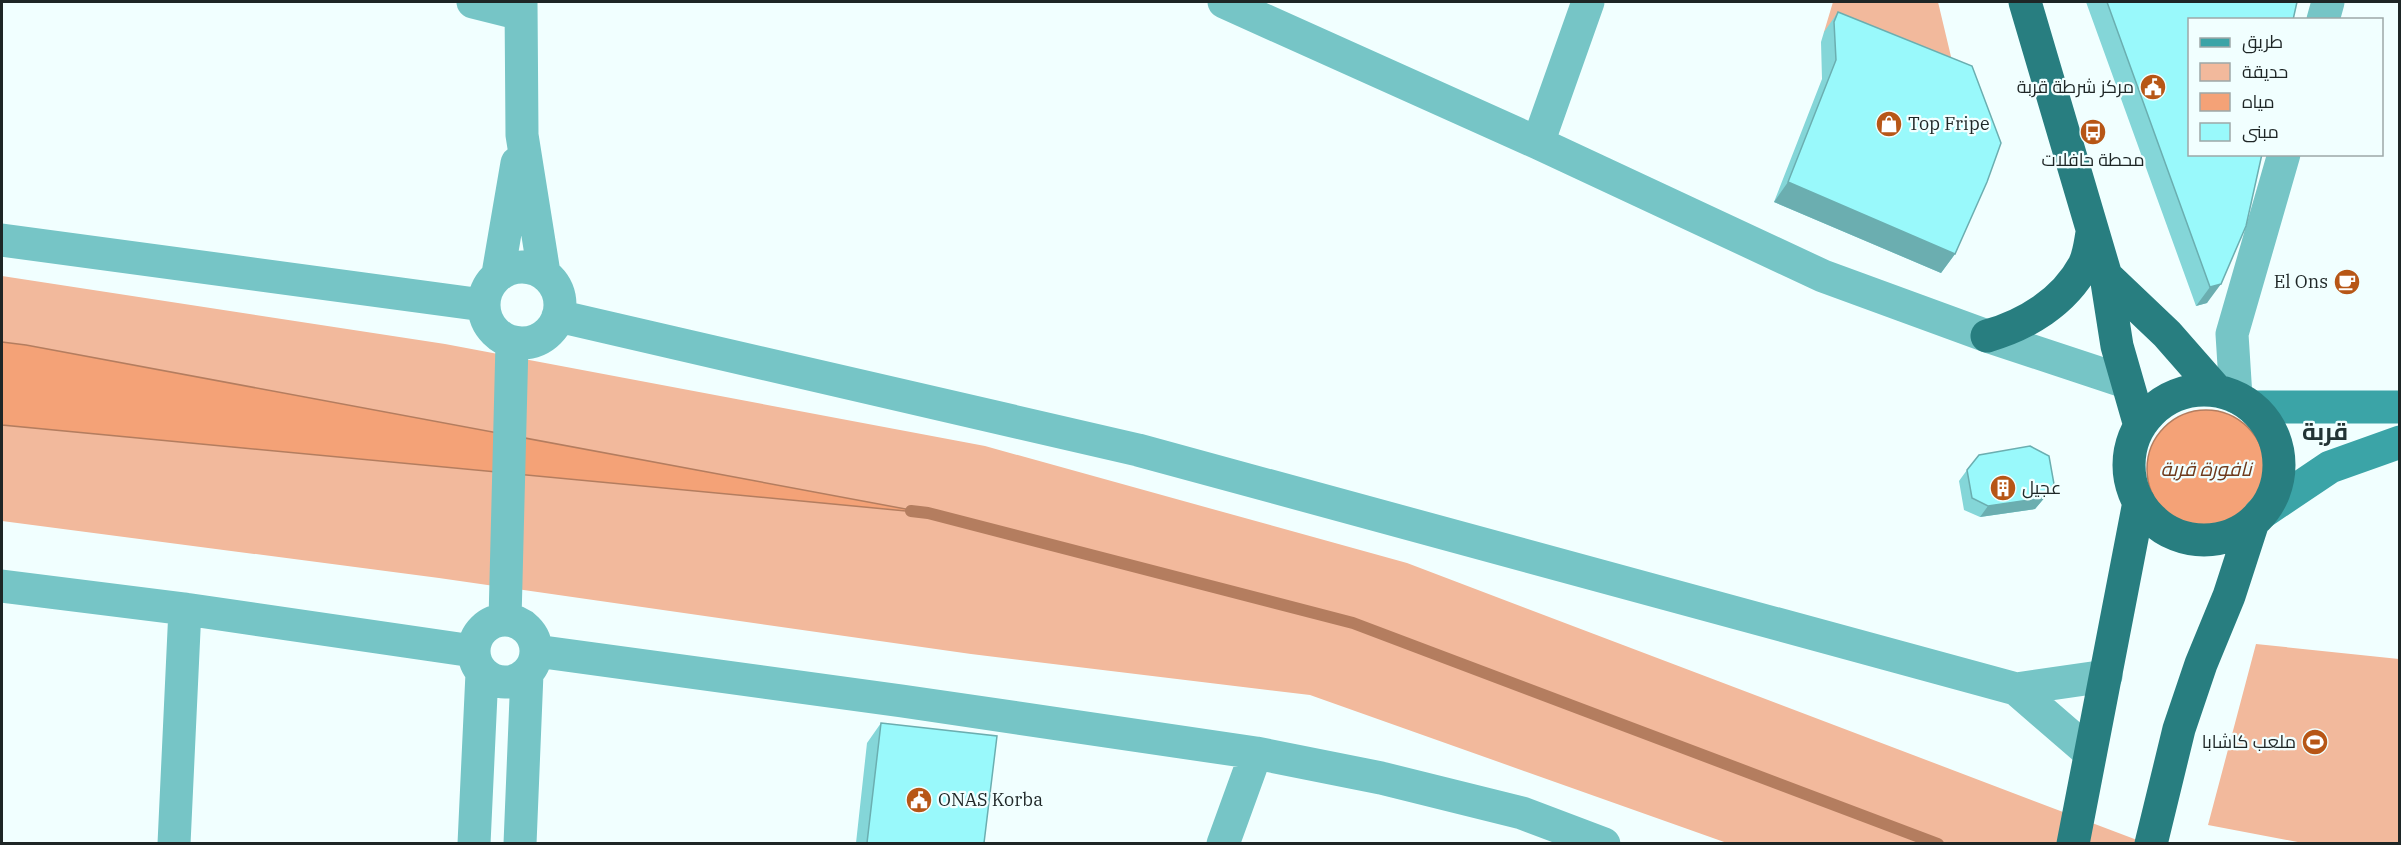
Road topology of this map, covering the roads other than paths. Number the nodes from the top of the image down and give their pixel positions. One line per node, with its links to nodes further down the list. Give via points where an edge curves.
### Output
1 (473, 2): 6 (street)
2 (1224, 2): 9 (street)
3 (1588, 2): 9 (street)
4 (2025, 2): 11 (highway)
5 (2328, 2): 7 (street)
6 (521, 8): 8 (street)
7 (2324, 18)
8 (522, 135): 13 (street); 14 (street)
9 (1538, 143): 18 (street, via 1823,276)
10 (2283, 156): 21 (street, via 2232,334)
11 (2092, 233): 15 (highway); 18 (highway, via 2084,265 2062,293 2037,315)
12 (2, 240): 16 (street)
13 (544, 273): 14 (street, via 521,266); 17 (street, via 558,292)
14 (498, 274): 16 (street, via 484,294)
15 (2106, 276): 20 (highway); 21 (highway)
16 (483, 305): 19 (street, via 491,328)
17 (558, 316): 19 (street, via 545,335); 33 (street, via 1138,450)
18 (1987, 336): 20 (street)
19 (512, 351): 28 (street)
20 (2126, 382): 23 (highway)
21 (2235, 398): 22 (main road); 23 (highway, via 2194,391 2173,397 2154,409); 26 (highway, via 2271,430 2279,458 2275,489)
22 (2400, 408)
23 (2140, 426): 25 (highway, via 2133,441 2129,472)
24 (2400, 442): 26 (main road, via 2330,467)
25 (2139, 502): 26 (highway, via 2158,524 2184,537 2198,539 2220,538); 32 (highway)
26 (2257, 518): 42 (highway, via 2179,729)
27 (2, 586): 29 (street)
28 (505, 607): 30 (street, via 476,639); 31 (street, via 534,639)
29 (185, 609): 30 (street); 36 (street)
30 (477, 662): 31 (street, via 492,680 505,683 517,680); 37 (street)
31 (531, 662): 34 (street, via 914,703); 38 (street)
32 (2106, 676): 33 (street); 35 (highway)
33 (2016, 689): 35 (street)
34 (1256, 753): 39 (street); 40 (street, via 1381,778 1522,813)
35 (2087, 767): 41 (highway)
36 (174, 843)
37 (474, 843)
38 (520, 843)
39 (1223, 843)
40 (1604, 843)
41 (2073, 843)
42 (2151, 843)

